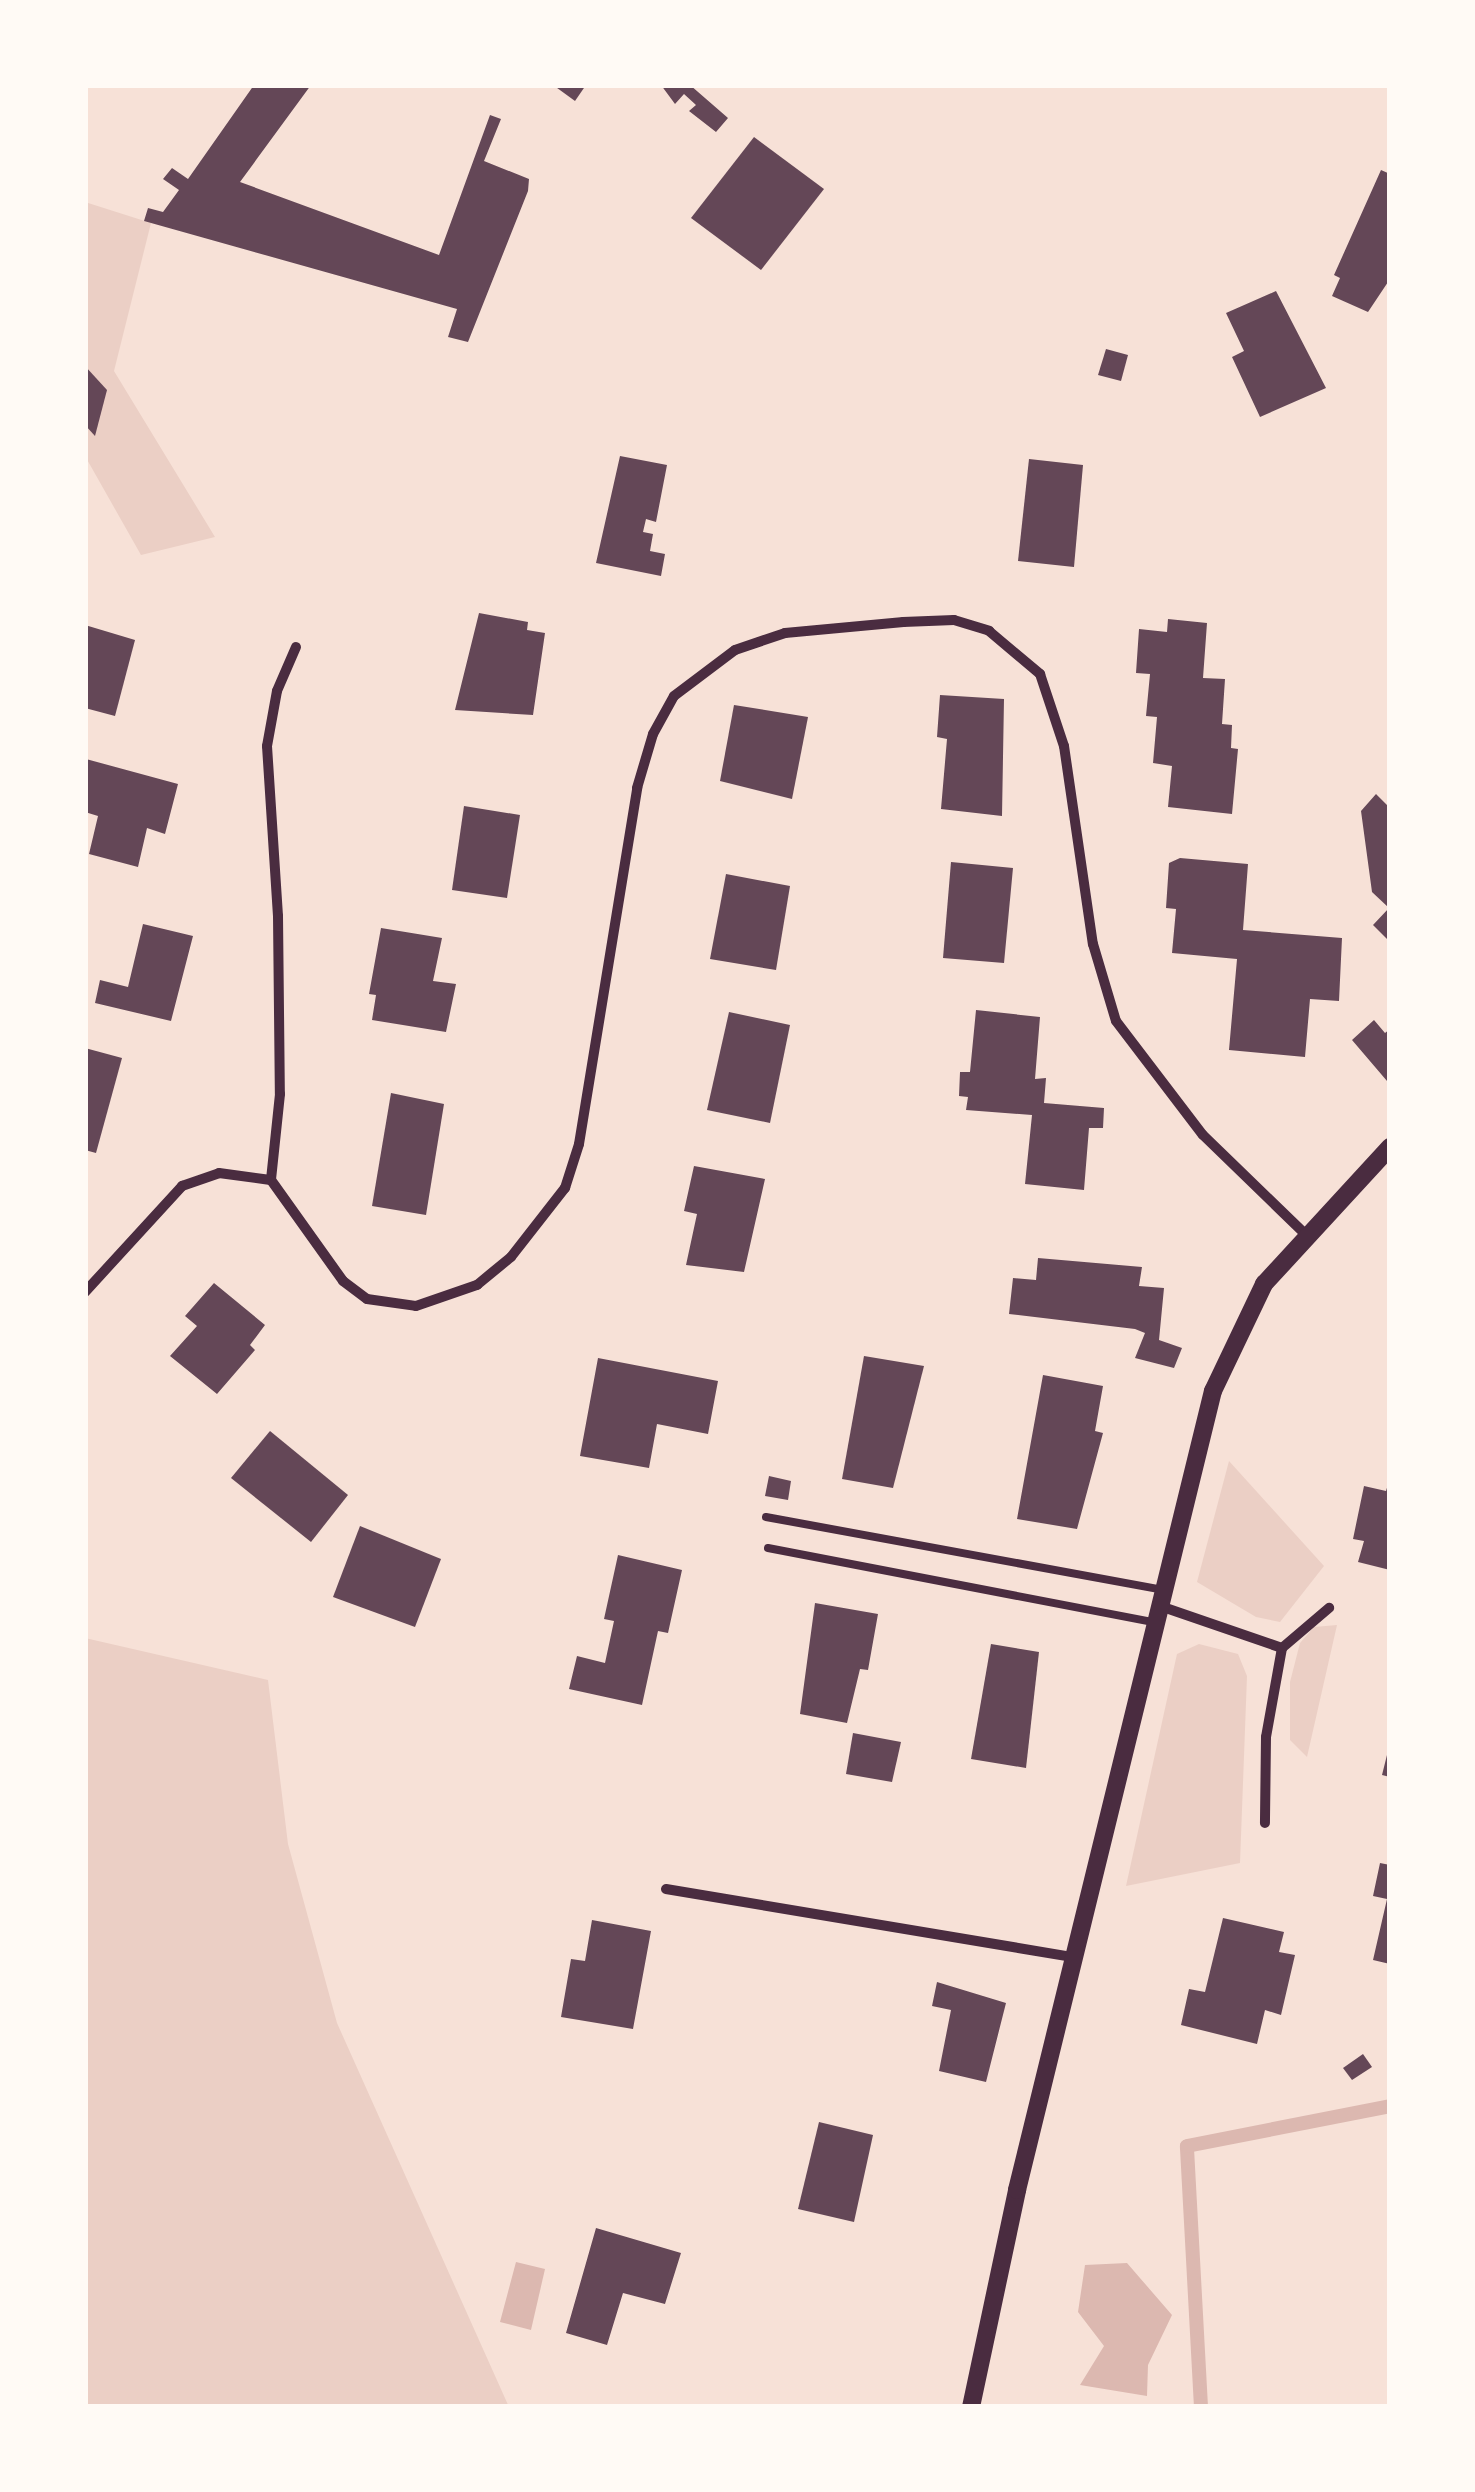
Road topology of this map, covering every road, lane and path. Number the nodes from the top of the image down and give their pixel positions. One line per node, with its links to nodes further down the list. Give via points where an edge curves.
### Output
1 (296, 647): 3 (street, via 268,719 266,746 279,936 280,1094)
2 (1390, 1148): 4 (street)
3 (271, 1180): 4 (street, via 343,1281 367,1298 416,1306 450,1299 500,1266 565,1188 579,1144 638,788 653,734 674,696 735,650 785,633 954,620 1018,650 1040,674 1056,708 1093,944 1116,1020 1204,1135); 5 (street, via 219,1173 182,1186)
4 (1304, 1234): 8 (street, via 1264,1284 1213,1392)
5 (85, 1292)
6 (766, 1517): 8 (lane)
7 (768, 1548): 8 (lane)
8 (1160, 1606): 10 (street); 13 (street)
9 (1329, 1608): 10 (street)
10 (1282, 1648): 11 (street, via 1266,1737)
11 (1266, 1823)
12 (666, 1889): 13 (street)
13 (1074, 1957): 14 (street)
14 (971, 2407)

